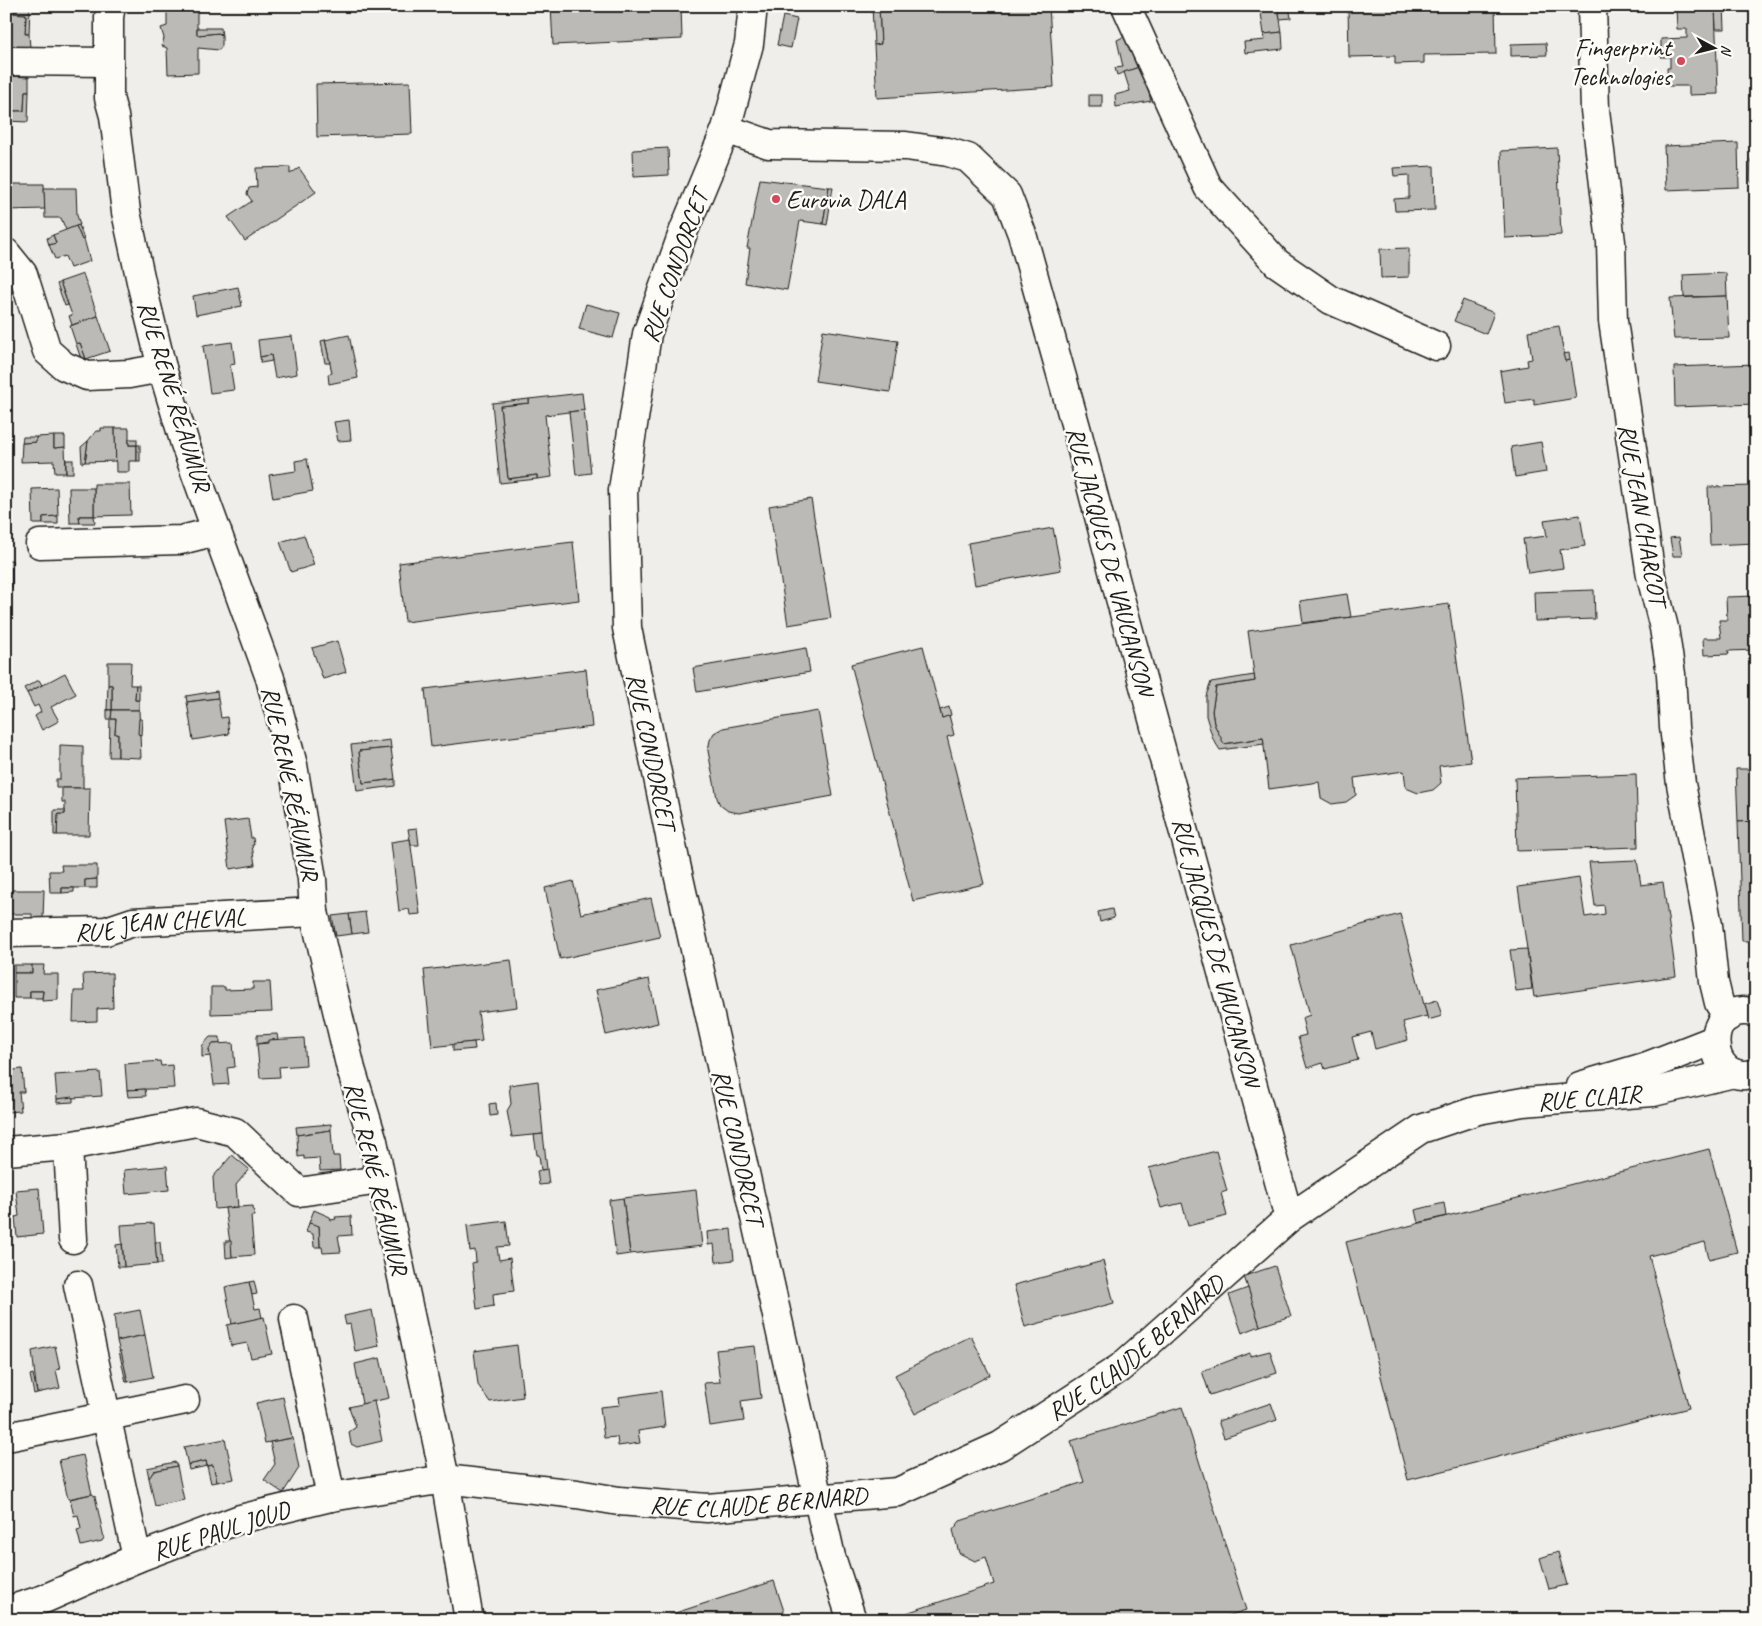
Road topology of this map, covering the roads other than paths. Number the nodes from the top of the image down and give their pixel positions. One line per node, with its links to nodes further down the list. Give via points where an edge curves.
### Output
1 (111, 6): 6 (street, RUE RENÉ RÉAUMUR)
2 (753, 6): 7 (street, RUE CONDORCET, via 749,44)
3 (1126, 6): 9 (street, via 1214,194 1277,263 1293,274 1331,300)
4 (1592, 6): 16 (street, RUE JEAN CHARCOT, via 1595,110 1611,242 1614,331 1651,576 1671,674 1681,784 1708,925 1714,982 1719,1003)
5 (6, 61): 6 (street)
6 (109, 62): 10 (street, RUE RENÉ RÉAUMUR, via 109,98 126,212)
7 (726, 129): 23 (street, RUE JACQUES DE VAUCANSON, via 769,144 906,146 948,152 968,158 1007,195 1022,234 1077,432); 32 (street, RUE CONDORCET, via 684,230 647,334 623,490 627,628 679,879)
8 (6, 253): 10 (street, via 23,274 47,352 64,366 87,376)
9 (1436, 346)
10 (162, 368): 11 (street, RUE RENÉ RÉAUMUR, via 185,444)
11 (217, 530): 12 (street, via 181,540); 13 (street, RUE RENÉ RÉAUMUR, via 270,678 292,765 312,878)
12 (40, 544)
13 (314, 912): 14 (street, RUE JEAN CHEVAL, via 133,922 106,931); 22 (street, RUE RENÉ RÉAUMUR, via 351,1069 373,1141)
14 (6, 934)
15 (1756, 1013): 16 (street, via 1738,1012)
16 (1728, 1017): 17 (street, via 1716,1031)
17 (1714, 1040): 18 (street, via 1716,1053 1723,1065); 19 (street, RUE CLAIR, via 1645,1067)
18 (1745, 1073): 19 (street, RUE CLAIR, via 1653,1092)
19 (1523, 1102): 23 (street, RUE CLAUDE BERNARD, via 1478,1110 1422,1129)
20 (68, 1146): 21 (street); 22 (street, via 196,1122 235,1132 299,1192); 24 (street)
21 (6, 1151)
22 (380, 1180): 30 (street, RUE RENÉ RÉAUMUR)
23 (1289, 1218): 32 (street, RUE CLAUDE BERNARD, via 1120,1368 1000,1446 898,1492)
24 (73, 1239)
25 (78, 1285): 28 (street)
26 (294, 1319): 31 (street)
27 (185, 1400): 28 (street)
28 (108, 1416): 29 (street); 33 (street)
29 (12, 1436)
30 (445, 1479): 31 (street, RUE PAUL JOUD); 32 (street, RUE CLAUDE BERNARD, via 568,1492 619,1501 707,1508); 35 (street, RUE RENÉ RÉAUMUR)
31 (331, 1496): 33 (street, RUE PAUL JOUD, via 240,1519)
32 (818, 1501): 36 (street, RUE CONDORCET, via 831,1557)
33 (137, 1558): 34 (street, RUE PAUL JOUD)
34 (6, 1612)
35 (469, 1620)
36 (852, 1620)

